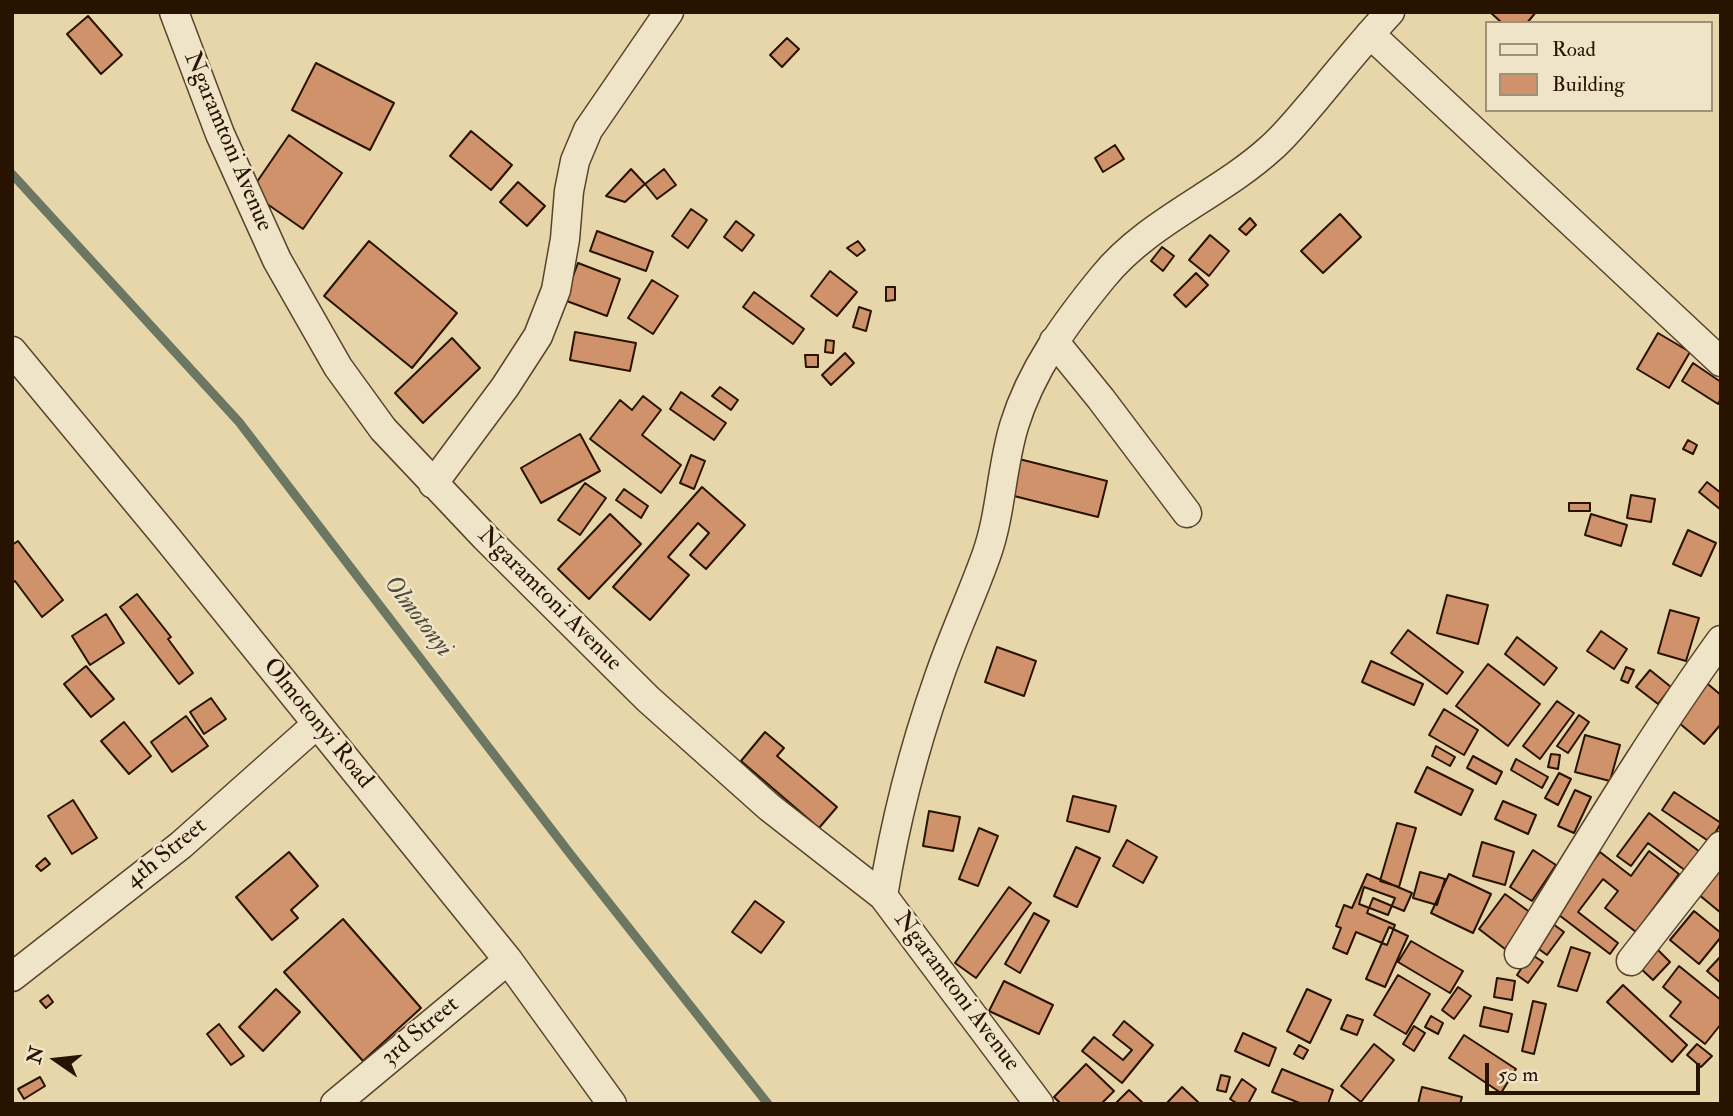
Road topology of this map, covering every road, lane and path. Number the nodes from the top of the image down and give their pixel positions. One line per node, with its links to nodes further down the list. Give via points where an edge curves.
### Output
1 (174, 12): 8 (street, Ngaramtoni Avenue, via 220,134 277,260 338,367 383,429)
2 (669, 12): 8 (street, via 588,130 575,161 556,290 538,336)
3 (1390, 12): 4 (street)
4 (1370, 34): 5 (street, via 1271,149 1140,242 1105,274); 7 (street)
5 (1054, 341): 9 (street); 13 (street, via 1032,379 1014,426 987,554 912,759)
6 (12, 351): 11 (street, Olmotonyi Road)
7 (1721, 362)
8 (433, 484): 13 (street, Ngaramtoni Avenue, via 706,753)
9 (1187, 513)
10 (1721, 640): 14 (street)
11 (317, 724): 15 (street, Olmotonyi Road); 17 (street, 4th Street, via 181,845)
12 (1721, 846): 16 (street)
13 (883, 896): 20 (street, Ngaramtoni Avenue)
14 (1519, 954)
15 (508, 960): 18 (street, 3rd Street); 19 (street, Olmotonyi Road)
16 (1631, 961)
17 (12, 977)
18 (335, 1104)
19 (612, 1104)
20 (1039, 1104)

